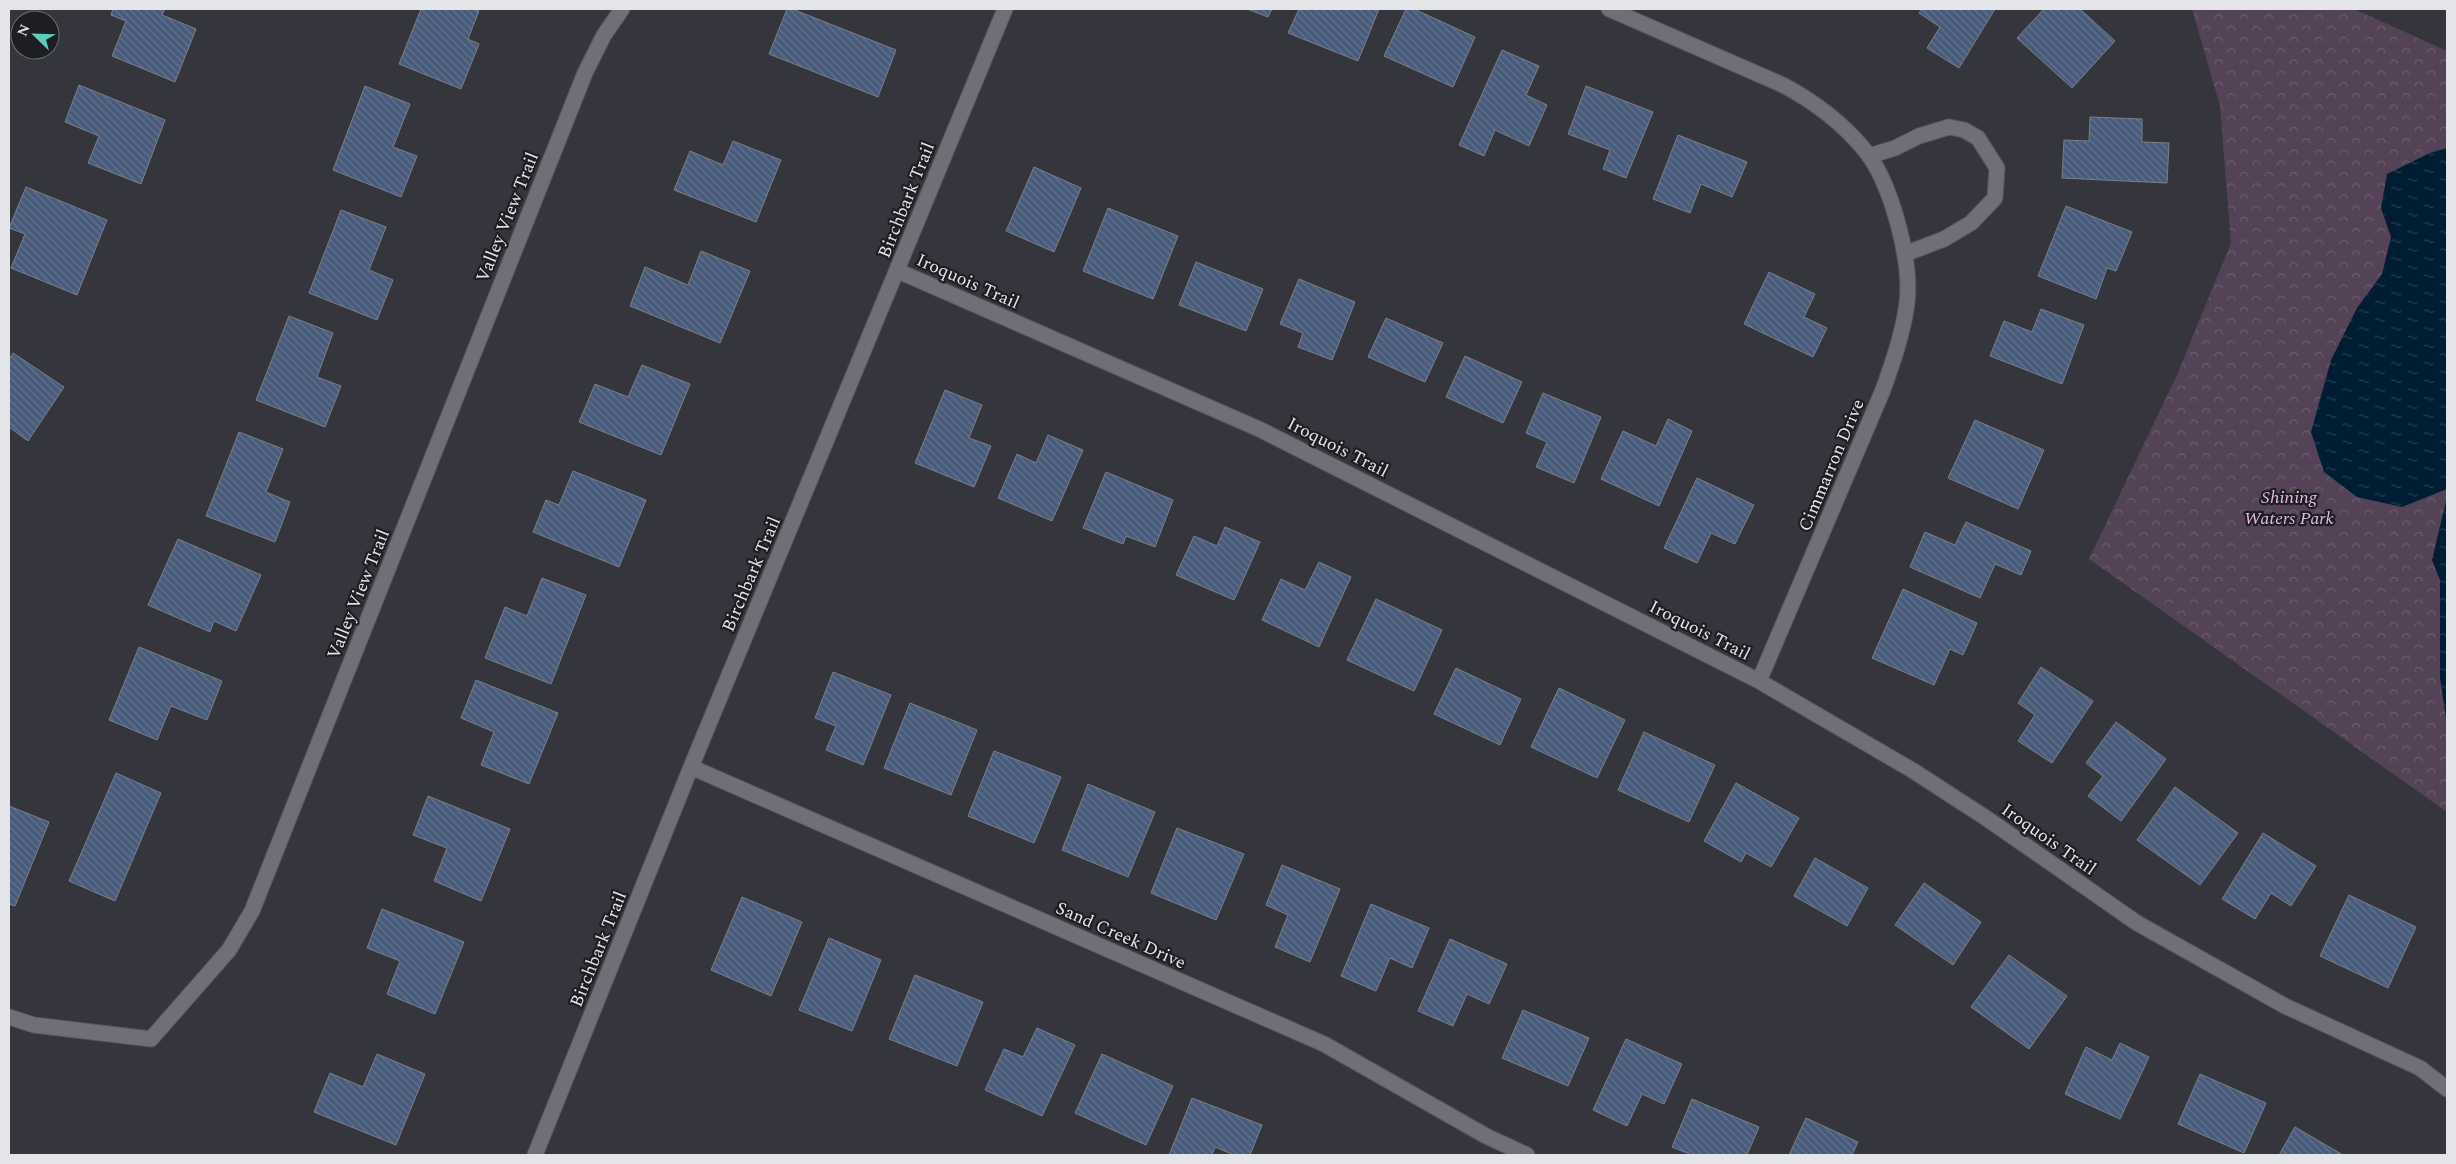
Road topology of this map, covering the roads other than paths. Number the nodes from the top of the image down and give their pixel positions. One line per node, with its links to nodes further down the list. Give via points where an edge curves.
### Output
1 (622, 9): 9 (street, Valley View Trail, via 604,35 585,73 252,911 229,950 151,1039 34,1025)
2 (1005, 9): 6 (street, Birchbark Trail)
3 (1609, 9): 4 (street, Cimmarron Drive, via 1802,95 1844,128)
4 (1869, 156): 5 (street, Cimmarron Drive, via 1892,203); 5 (street, via 1948,127 1964,130 1978,138 1997,168 1995,198 1971,223 1944,239)
5 (1906, 254): 7 (street, Cimmarron Drive, via 1907,301 1897,350)
6 (898, 271): 7 (street, Iroquois Trail, via 1259,429); 8 (street, Birchbark Trail)
7 (1759, 681): 10 (street, Iroquois Trail, via 1920,775 2137,923 2285,1006 2420,1068)
8 (691, 767): 11 (street, Birchbark Trail); 12 (street, Sand Creek Drive, via 1324,1044 1486,1136)
9 (9, 1017)
10 (2447, 1088)
11 (535, 1155)
12 (1527, 1155)

